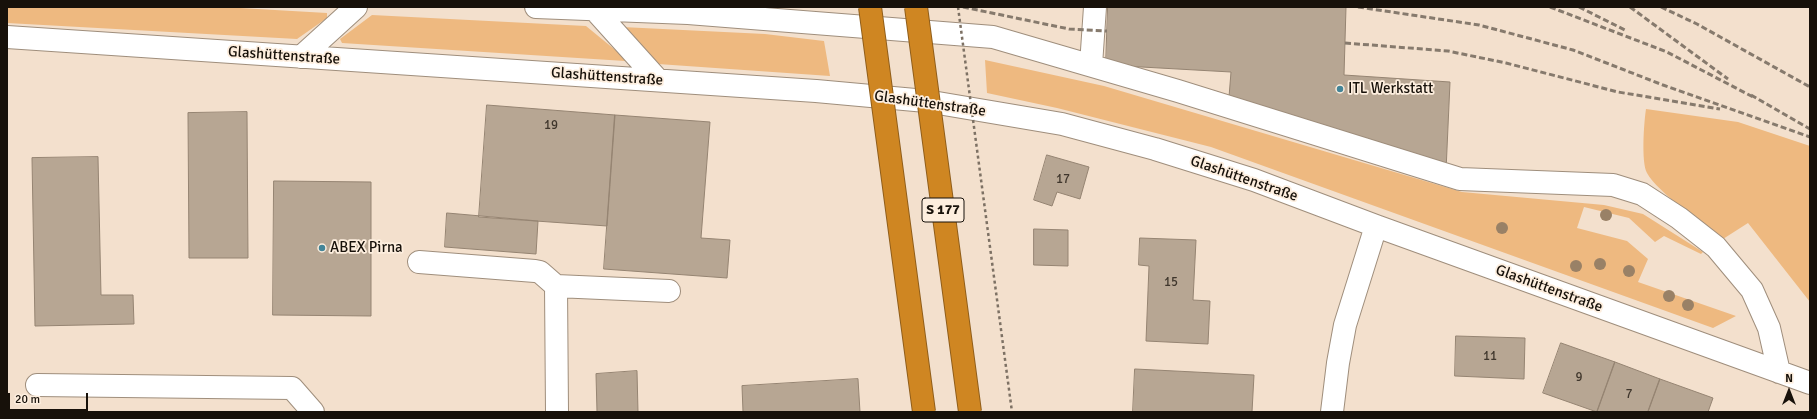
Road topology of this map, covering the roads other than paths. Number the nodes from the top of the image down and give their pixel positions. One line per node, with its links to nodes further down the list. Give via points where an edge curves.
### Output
1 (356, 7): 8 (street)
2 (536, 7): 6 (street)
3 (870, 7): 20 (highway, bridge)
4 (916, 7): 21 (highway, S 177, bridge)
5 (1095, 7): 9 (street)
6 (594, 9): 9 (street, via 688,13 993,37); 10 (street)
7 (7, 38): 8 (street, Glashüttenstraße)
8 (301, 57): 10 (street, Glashüttenstraße)
9 (1091, 65): 15 (street, via 1460,179 1613,185 1642,194 1679,218 1716,247 1752,290 1770,328)
10 (658, 80): 11 (street, Glashüttenstraße, via 926,101 1062,124 1155,149 1254,180)
11 (1376, 226): 15 (street, Glashüttenstraße); 22 (street, via 1345,325)
12 (419, 262): 13 (street, via 535,271 540,272)
13 (556, 286): 14 (street); 19 (street)
14 (669, 291)
15 (1779, 372): 16 (street, Glashüttenstraße)
16 (1810, 383)
17 (38, 385): 18 (street, via 292,388)
18 (313, 412)
19 (557, 412)
20 (924, 412)
21 (970, 412)
22 (1332, 412)

